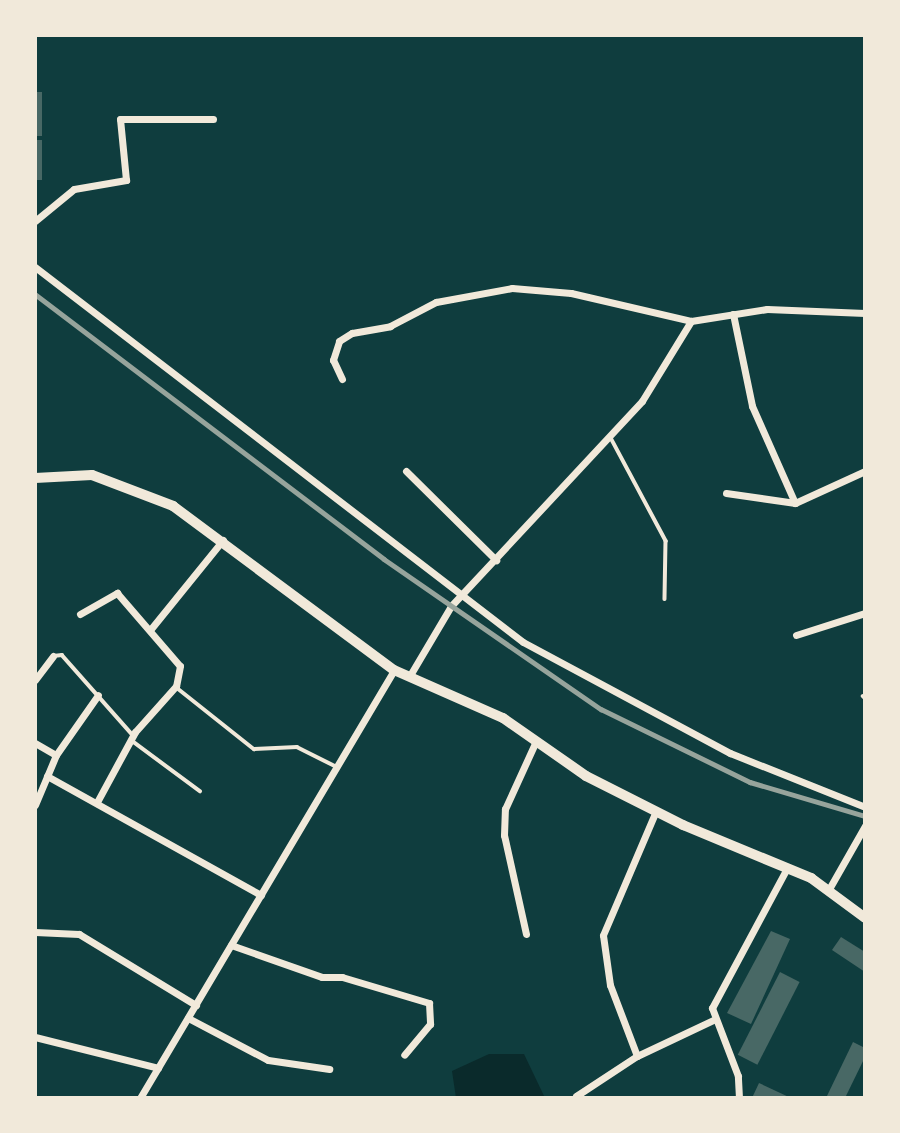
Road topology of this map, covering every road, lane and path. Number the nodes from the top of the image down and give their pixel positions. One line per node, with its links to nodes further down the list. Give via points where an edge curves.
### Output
1 (213, 119): 2 (street, via 120,119 127,180 74,189 50,202)
2 (35, 221)
3 (35, 267): 16 (street)
4 (865, 313): 5 (street, via 767,309)
5 (733, 314): 6 (street); 13 (street, via 752,406)
6 (691, 321): 7 (street, via 571,293 512,288 436,302 390,326 352,333 339,341 333,360); 8 (street, via 642,401)
7 (342, 379)
8 (610, 436): 15 (street); 17 (lane, via 666,541)
9 (406, 471): 15 (street)
10 (865, 471): 13 (street)
11 (35, 478): 14 (street, via 77,474 119,482 173,506)
12 (726, 494): 13 (street)
13 (795, 503)
14 (224, 539): 20 (street); 23 (street, via 314,617)
15 (496, 560): 16 (street)
16 (459, 597): 24 (street); 37 (street, via 523,642 709,742)
17 (665, 599)
18 (865, 613): 21 (street)
19 (80, 614): 20 (street, via 117,593)
20 (150, 630): 26 (street, via 180,666)
21 (796, 635)
22 (52, 656): 25 (street); 27 (lane, via 62,655)
23 (394, 670): 24 (street); 32 (street)
24 (409, 677): 29 (street, via 503,718)
25 (35, 680)
26 (176, 687): 28 (street); 32 (lane, via 254,749 297,747)
27 (98, 695): 28 (lane); 31 (street)
28 (132, 738): 34 (lane); 35 (street)
29 (536, 741): 38 (street); 45 (street, via 505,809 504,835)
30 (35, 743): 31 (street)
31 (56, 755): 33 (street)
32 (337, 767): 42 (street)
33 (47, 776): 35 (street); 36 (street)
34 (200, 791)
35 (97, 802): 42 (street)
36 (35, 805)
37 (865, 807)
38 (656, 811): 40 (street); 52 (street, via 603,935 610,985)
39 (865, 826): 41 (street)
40 (786, 870): 41 (street); 49 (street, via 716,999)
41 (829, 889): 43 (street)
42 (261, 895): 46 (street)
43 (865, 918)
44 (35, 932): 47 (street, via 79,934)
45 (526, 934)
46 (231, 945): 47 (street); 51 (street, via 322,977 342,976 429,1003 430,1024)
47 (196, 1005): 48 (street)
48 (188, 1018): 53 (street); 54 (street, via 268,1060)
49 (713, 1020): 52 (street); 57 (street, via 738,1076)
50 (35, 1037): 53 (street)
51 (404, 1055)
52 (636, 1056): 55 (street)
53 (158, 1068): 56 (street)
54 (329, 1069)
55 (576, 1096)
56 (142, 1097)
57 (739, 1098)

